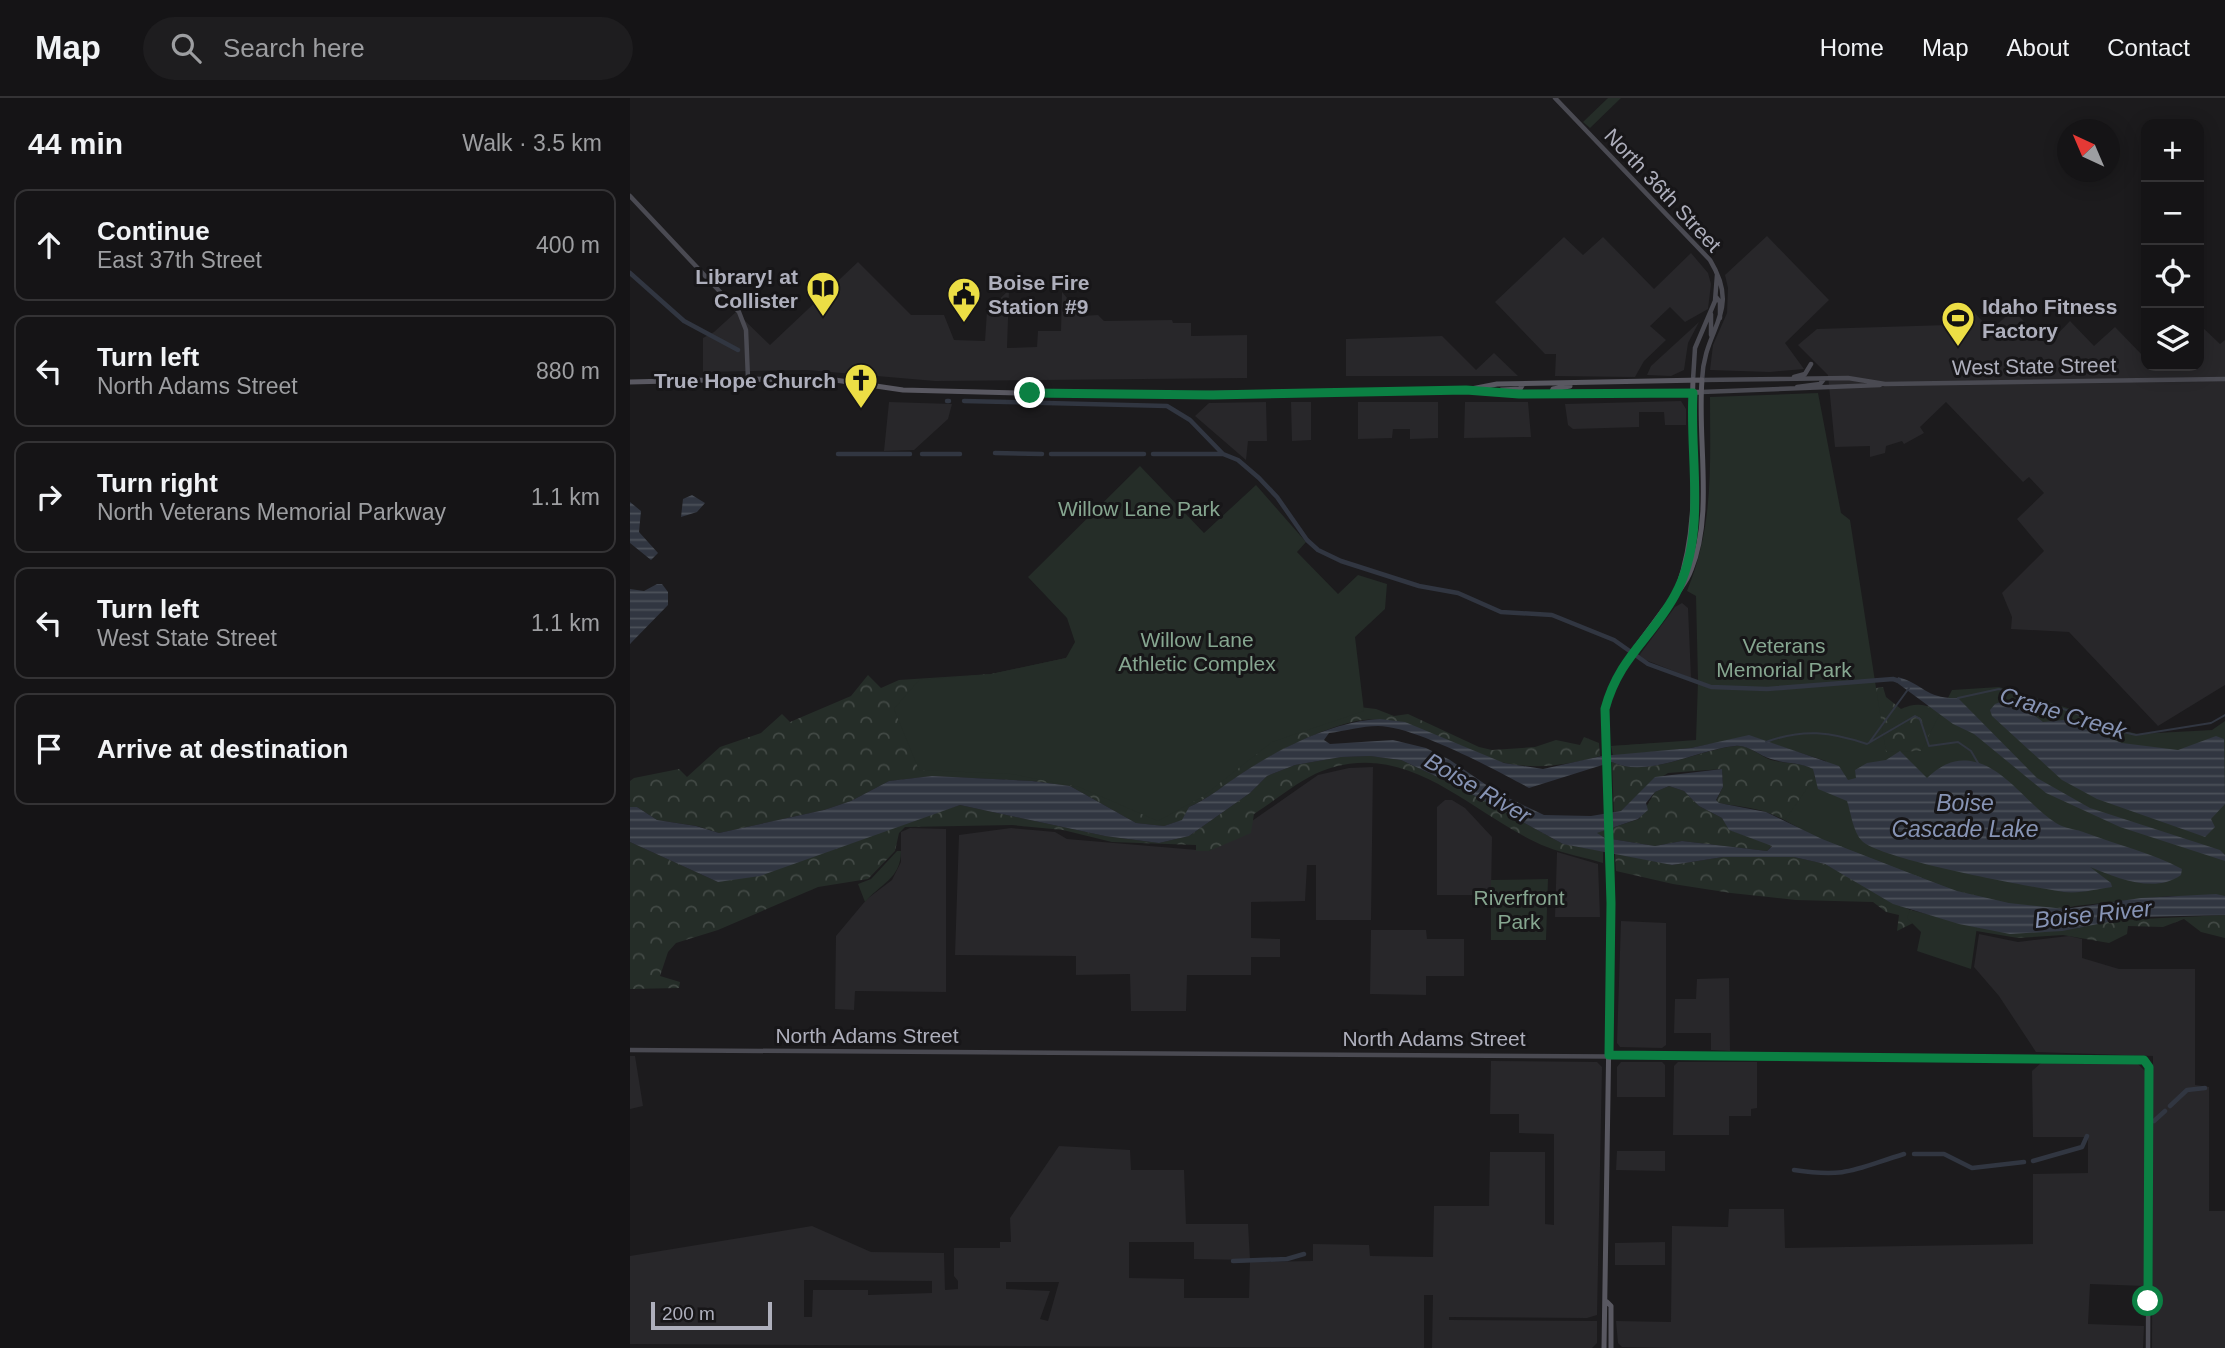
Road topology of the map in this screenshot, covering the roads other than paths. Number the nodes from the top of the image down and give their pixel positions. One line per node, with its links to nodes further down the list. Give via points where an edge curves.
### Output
1 (1555, 98): 3 (street, North 36th Street, via 1710,260)
2 (630, 196): 10 (street, via 739,312 746,330)
3 (1717, 275): 4 (street, North 36th Street); 6 (street, North 36th Street, via 1722,279 1724,297)
4 (1715, 297): 5 (street, North 36th Street); 6 (street, via 1720,302)
5 (1711, 314): 7 (street); 13 (street, North 36th Street, via 1696,344)
6 (1720, 318): 7 (street, North 36th Street)
7 (1711, 335): 14 (street, North 36th Street)
8 (1811, 364): 11 (street, via 1805,374)
9 (1825, 378): 11 (street, West State Street); 17 (street, West State Street); 19 (street, West State Street, via 1820,384)
10 (748, 379): 15 (main road, West State Street); 20 (main road, West State Street, via 835,380 916,391 1093,395)
11 (1784, 379): 14 (street, West State Street)
12 (2225, 379): 17 (street, West State Street)
13 (1693, 380): 14 (main road, West State Street); 18 (main road, West State Street); 23 (main road)
14 (1702, 380): 22 (main road)
15 (630, 382)
16 (1523, 384): 18 (main road, West State Street); 20 (main road, West State Street); 21 (main road, West State Street, via 1520,389)
17 (1885, 384): 19 (street, West State Street)
18 (1573, 385): 24 (main road, West State Street, via 1553,389)
19 (1786, 389): 22 (street, West State Street)
20 (1466, 390): 21 (main road, West State Street)
21 (1495, 392): 24 (main road, West State Street)
22 (1701, 392): 23 (main road, West State Street); 25 (main road, via 1700,540 1692,570)
23 (1693, 393): 24 (main road, West State Street); 25 (main road, via 1693,531)
24 (1551, 394)
25 (1676, 594): 27 (main road, via 1612,683 1605,709)
26 (630, 1050): 27 (street, North Adams Street)
27 (1609, 1055): 28 (main road); 31 (street, North Adams Street, via 2146,1062 2150,1092)
28 (1607, 1302): 29 (main road); 30 (main road, via 1611,1306)
29 (1604, 1348)
30 (1611, 1348)
31 (2148, 1348)

